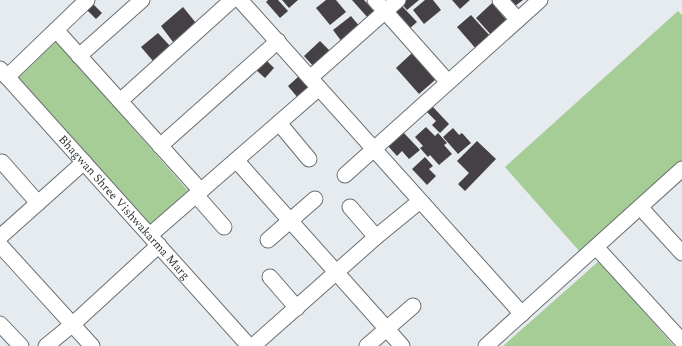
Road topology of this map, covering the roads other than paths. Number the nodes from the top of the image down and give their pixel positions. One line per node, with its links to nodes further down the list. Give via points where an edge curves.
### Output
1 (87, 0): 10 (street)
2 (142, 0): 12 (street)
3 (375, 0): 8 (street)
4 (398, 0): 8 (street)
5 (500, 0): 9 (street)
6 (540, 0): 9 (street)
7 (242, 1): 11 (street); 16 (street)
8 (385, 12): 14 (street); 15 (street)
9 (518, 20): 14 (street)
10 (56, 30): 12 (street); 13 (street)
11 (278, 41): 15 (street); 18 (street)
12 (79, 56): 16 (street)
13 (4, 73): 23 (street, Bhagwan Shree Vishwakarma Marg)
14 (448, 82): 19 (street)
15 (315, 83): 17 (street); 19 (street)
16 (120, 101): 18 (street)
17 (279, 123): 20 (street); 21 (street)
18 (160, 146): 26 (street)
19 (374, 149): 25 (street); 28 (street)
20 (309, 159)
21 (236, 160): 26 (street); 32 (street)
22 (2, 162): 29 (street)
23 (84, 162): 29 (street); 36 (street, Bhagwan Shree Vishwakarma Marg)
24 (682, 170): 31 (street)
25 (344, 175)
26 (199, 193): 33 (street); 36 (street)
27 (315, 199): 32 (street)
28 (420, 201): 35 (street); 45 (street)
29 (38, 203): 34 (street)
30 (350, 207): 35 (street)
31 (640, 207): 39 (street); 40 (street)
32 (290, 221): 37 (street); 41 (street)
33 (224, 227)
34 (0, 237)
35 (376, 237): 41 (street)
36 (154, 240): 47 (street); 54 (street, Bhagwan Shree Vishwakarma Marg)
37 (268, 240)
38 (0, 245): 47 (street)
39 (596, 247): 45 (street); 48 (street)
40 (682, 253)
41 (336, 273): 44 (street); 49 (street)
42 (270, 276): 44 (street)
43 (413, 306): 49 (street)
44 (297, 308): 55 (street)
45 (522, 314): 58 (street)
46 (0, 324): 51 (street)
47 (73, 324): 52 (street); 53 (street)
48 (677, 325): 50 (street)
49 (387, 329): 56 (street); 57 (street)
50 (682, 341)
51 (21, 346)
52 (46, 346)
53 (92, 346)
54 (249, 346)
55 (253, 346)
56 (367, 346)
57 (402, 346)
58 (486, 346)

